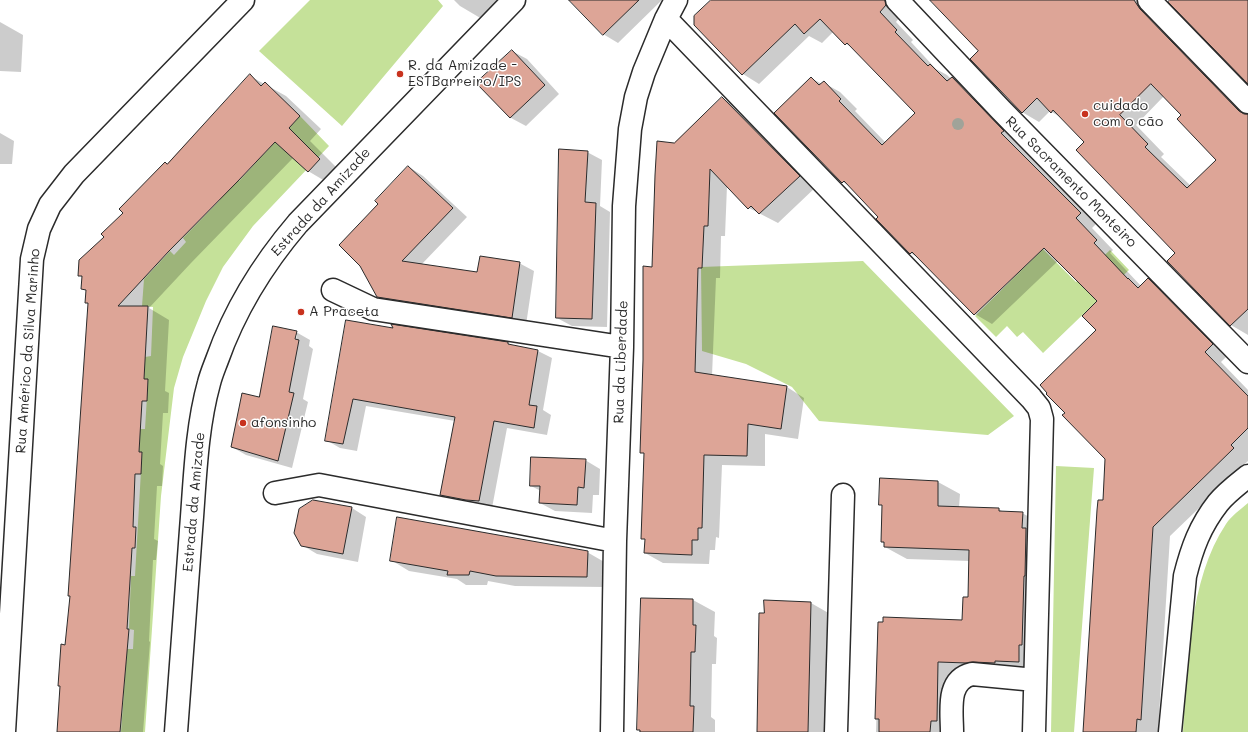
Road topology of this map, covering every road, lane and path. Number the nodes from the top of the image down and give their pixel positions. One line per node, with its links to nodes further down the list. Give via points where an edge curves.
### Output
1 (243, 0): 16 (street, Rua Américo da Silva Marinho, via 74,174 50,205 39,229 32,259)
2 (514, 0): 17 (street, Estrada da Amizade, via 298,223 266,264 243,301 224,340 209,382 200,429)
3 (676, 0): 6 (street, Rua da Liberdade)
4 (897, 0): 10 (street, Rua Sacramento Monteiro)
5 (1149, 0): 7 (street)
6 (666, 20): 9 (street, Rua da Liberdade, via 644,72 630,129 624,206); 15 (street, via 1039,408 1042,419)
7 (1248, 102)
8 (334, 290): 9 (street, via 373,309)
9 (622, 347): 14 (street, Rua da Liberdade)
10 (1248, 362)
11 (1248, 476): 22 (street, via 1218,502 1198,534 1190,558 1185,576)
12 (275, 492): 14 (street, via 319,485)
13 (843, 495): 19 (street)
14 (615, 541): 18 (street, Rua da Liberdade)
15 (1035, 680): 20 (street, via 972,674 963,676 953,690); 21 (street)
16 (4, 732)
17 (176, 732)
18 (612, 732)
19 (836, 732)
20 (952, 732)
21 (1034, 732)
22 (1170, 732)

